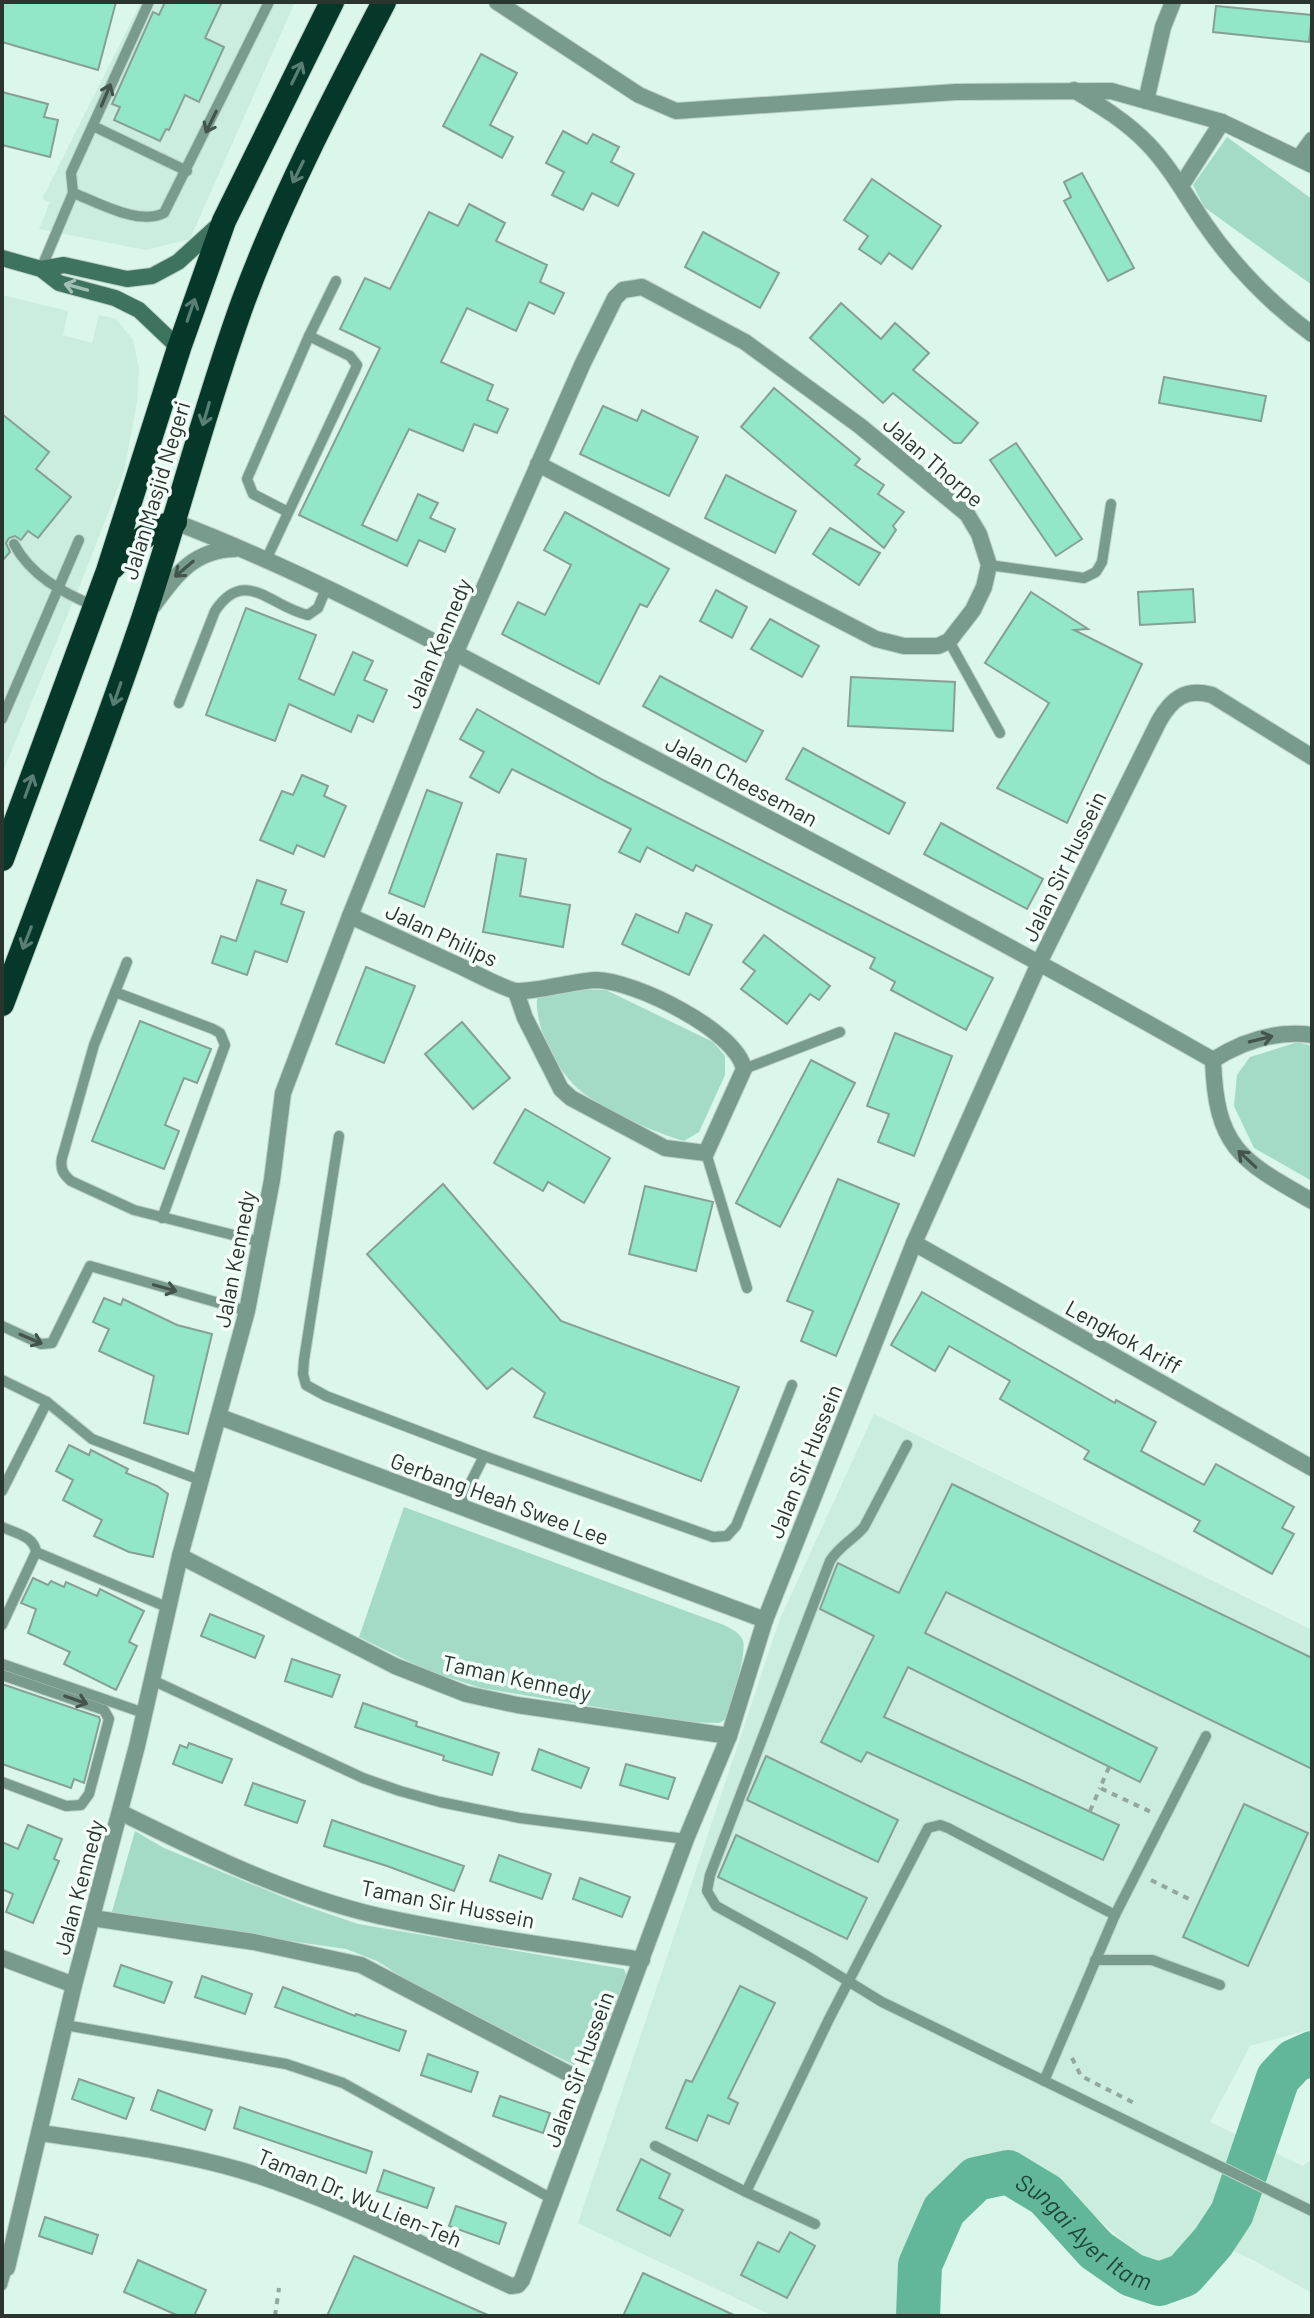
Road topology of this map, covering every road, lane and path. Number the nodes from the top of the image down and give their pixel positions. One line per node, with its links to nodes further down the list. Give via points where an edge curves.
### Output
1 (149, 2): 10 (lane, one-way to 1)
2 (269, 2): 13 (lane, one-way to 13)
3 (332, 2): 16 (highway, Jalan Masjid Negeri, one-way to 3)
4 (384, 2): 27 (highway, Jalan Masjid Negeri, one-way to 27, via 288,192 244,299)
5 (497, 2): 7 (street, via 639,95 676,111)
6 (1173, 2): 8 (street)
7 (1073, 89): 8 (street, via 1111,91); 14 (street, via 1130,127)
8 (1146, 101): 9 (street)
9 (1222, 122): 12 (street); 14 (street)
10 (93, 126): 13 (lane); 15 (lane, via 71,173)
11 (1312, 140): 12 (street)
12 (1306, 162)
13 (187, 171): 15 (lane, via 169,207 157,216 130,214)
14 (1181, 186): 21 (street, via 1207,227 1251,278)
15 (73, 193): 18 (lane)
16 (224, 221): 18 (street, via 178,262 152,276 127,279 64,265); 23 (highway, Jalan Masjid Negeri, one-way to 16)
17 (2, 258): 18 (street)
18 (41, 269): 23 (street, one-way to 18, via 139,310 59,283)
19 (336, 281): 22 (lane)
20 (615, 298): 24 (street, Jalan Kennedy); 32 (street, Jalan Thorpe, via 623,290 642,287 745,342 860,426 967,514)
21 (1312, 334)
22 (309, 336): 26 (lane, via 247,479 253,494); 26 (lane, via 350,356 357,365)
23 (179, 348): 33 (highway, Jalan Masjid Negeri)
24 (538, 464): 38 (street, via 876,639 904,646); 39 (street, Jalan Kennedy)
25 (1111, 504): 32 (lane, via 1102,562 1084,578)
26 (288, 512): 31 (lane)
27 (175, 522): 30 (street, Jalan Cheeseman); 33 (highway, via 143,536); 37 (highway, Jalan Masjid Negeri)
28 (79, 540): 34 (lane)
29 (14, 544): 34 (lane, via 23,561)
30 (244, 548): 31 (street, Jalan Cheeseman); 37 (street, one-way to 37, via 217,549 185,566)
31 (266, 560): 35 (street, Jalan Cheeseman)
32 (989, 565): 38 (street, via 973,610)
33 (108, 571): 36 (highway, Jalan Masjid Negeri)
34 (57, 587): 36 (lane); 41 (lane)
35 (326, 589): 39 (street, Jalan Cheeseman); 40 (lane, via 318,608 308,615 252,591 236,589 224,597)
36 (96, 607): 44 (highway, Jalan Masjid Negeri, one-way to 36)
37 (142, 620): 50 (highway, Jalan Masjid Negeri, one-way to 50)
38 (949, 641): 42 (lane)
39 (455, 654): 45 (street, Jalan Kennedy); 46 (street, Jalan Cheeseman)
40 (179, 703)
41 (2, 719)
42 (1000, 733)
43 (1312, 757): 46 (street, Jalan Sir Hussein, via 1212,695 1183,694 1167,707)
44 (2, 859)
45 (350, 916): 49 (street, Jalan Philips); 59 (street, Jalan Kennedy, via 283,1093)
46 (1040, 961): 53 (street, Jalan Cheeseman); 60 (street, Jalan Sir Hussein)
47 (127, 962): 48 (lane)
48 (115, 992): 58 (lane, via 94,1045 61,1167 71,1181); 58 (lane, via 213,1029 225,1045)
49 (516, 992): 54 (street, Jalan Philips, via 576,981 633,988 717,1032); 56 (street, Jalan Philips, via 561,1089 571,1098 665,1148)
50 (2, 1004)
51 (840, 1032): 54 (lane)
52 (1312, 1035): 53 (street, one-way to 52, via 1249,1041 1293,1032)
53 (1213, 1060): 57 (street, one-way to 53, via 1238,1152 1219,1116)
54 (744, 1069): 56 (street)
55 (339, 1136): 69 (lane, via 304,1360 306,1385)
56 (706, 1153): 61 (lane)
57 (1312, 1201)
58 (162, 1218): 59 (lane)
59 (261, 1242): 62 (street, Jalan Kennedy)
60 (914, 1243): 70 (street, Lengkok Ariff); 78 (street, Jalan Sir Hussein)
61 (747, 1288)
62 (247, 1311): 63 (lane, one-way to 62, via 41,1344 52,1343 90,1266); 67 (street, Jalan Kennedy)
63 (2, 1326)
64 (2, 1380): 66 (lane)
65 (792, 1385): 69 (lane, via 736,1526 720,1538)
66 (47, 1402): 71 (lane, via 92,1439); 72 (lane)
67 (220, 1417): 71 (street, Jalan Kennedy); 73 (street, Gerbang Heah Swee Lee)
68 (907, 1445): 98 (lane, via 864,1527 830,1561 707,1891 716,1906)
69 (484, 1456): 73 (lane)
70 (1312, 1468)
71 (200, 1480): 76 (street, Jalan Kennedy)
72 (2, 1491)
73 (459, 1506): 78 (street, Gerbang Heah Swee Lee)
74 (2, 1527): 75 (lane, via 31,1539)
75 (36, 1552): 77 (lane); 79 (lane)
76 (180, 1556): 77 (street, Jalan Kennedy); 84 (street, Taman Kennedy, via 395,1666 466,1694)
77 (169, 1608): 82 (street, Jalan Kennedy)
78 (765, 1620): 84 (street, Jalan Sir Hussein)
79 (2, 1625)
80 (2, 1664): 83 (lane)
81 (2, 1675): 86 (lane, one-way to 86, via 104,1710 109,1719 89,1794 81,1805 66,1806)
82 (152, 1680): 83 (street, Jalan Kennedy); 90 (lane, via 400,1791 520,1818)
83 (144, 1713): 89 (street, Jalan Kennedy)
84 (729, 1736): 90 (street, Jalan Sir Hussein)
85 (1206, 1736): 93 (lane)
86 (2, 1782)
87 (1100, 1788): 88 (path)
88 (1090, 1811)
89 (120, 1812): 94 (street, Jalan Kennedy); 96 (street, Taman Sir Hussein, via 294,1890 377,1915)
90 (686, 1839): 96 (street, Jalan Sir Hussein)
91 (1146, 1877): 92 (path)
92 (1193, 1901)
93 (1115, 1915): 97 (lane); 98 (lane, via 948,1828 934,1826 920,1839)
94 (92, 1918): 99 (street, Jalan Kennedy); 103 (street, via 254,1942 361,1965)
95 (2, 1958): 99 (street)
96 (642, 1960): 103 (street, Jalan Sir Hussein)
97 (1095, 1960): 100 (lane, via 1152,1960); 102 (lane)
98 (850, 1982): 102 (lane); 106 (lane)
99 (74, 1985): 101 (street, Jalan Kennedy)
100 (1220, 1985)
101 (65, 2025): 104 (street, Jalan Kennedy); 107 (lane, via 316,2072)
102 (1044, 2081): 108 (lane)
103 (594, 2087): 107 (street, Jalan Sir Hussein)
104 (41, 2133): 110 (street, Jalan Kennedy); 112 (street, Taman Dr. Wu Lien-Teh, via 242,2171 314,2196)
105 (655, 2146): 106 (lane)
106 (746, 2192): 109 (lane)
107 (554, 2200): 112 (street, Jalan Sir Hussein)
108 (1312, 2211)
109 (815, 2224)
110 (7, 2268): 111 (lane)
111 (2, 2285)
112 (518, 2285)
113 (279, 2288): 114 (path)
114 (275, 2316)

